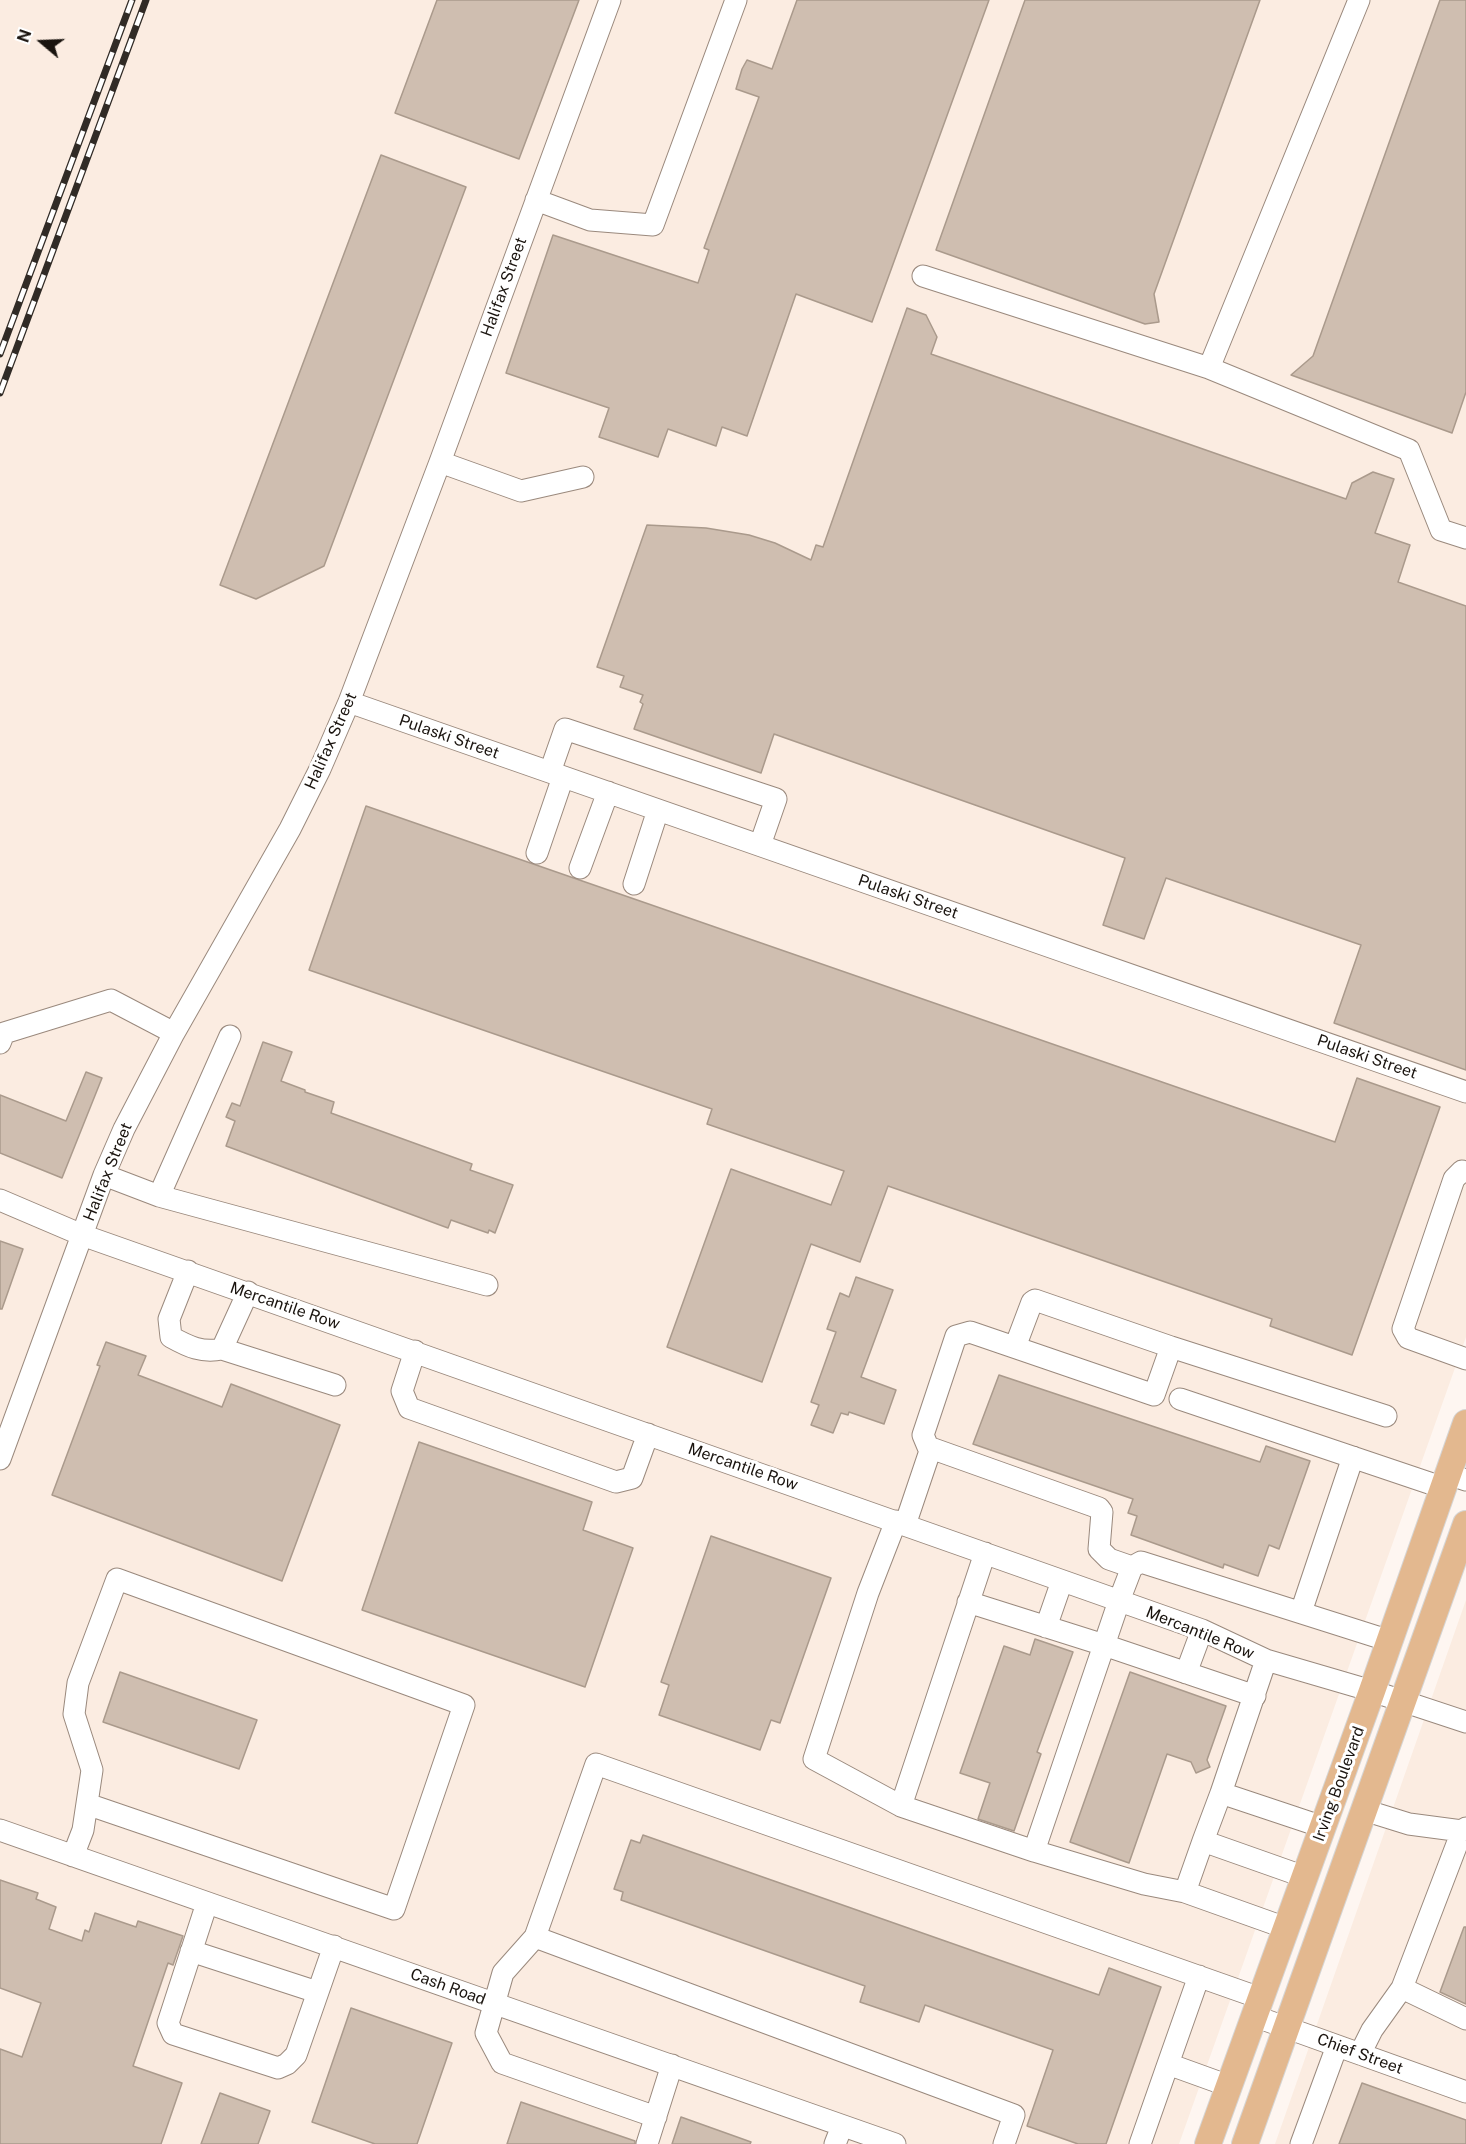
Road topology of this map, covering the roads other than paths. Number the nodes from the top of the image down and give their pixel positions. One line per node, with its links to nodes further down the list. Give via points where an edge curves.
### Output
1 (610, 0): 4 (street, Halifax Street)
2 (736, 0): 4 (street, via 653,225 590,220)
3 (1359, 0): 6 (street)
4 (536, 200): 7 (street, Halifax Street)
5 (923, 276): 6 (street)
6 (1209, 368): 9 (street, via 1409,450 1441,530)
7 (440, 462): 8 (street, via 521,491); 10 (street, Halifax Street)
8 (584, 477)
9 (1466, 538)
10 (350, 702): 11 (street, Pulaski Street); 18 (street, Halifax Street, via 290,829)
11 (556, 774): 12 (street, Pulaski Street); 14 (street, via 565,729 776,799); 15 (street)
12 (608, 792): 13 (street, Pulaski Street); 16 (street)
13 (658, 810): 14 (street, Pulaski Street); 17 (street)
14 (760, 845): 21 (street, Pulaski Street)
15 (537, 853)
16 (580, 868)
17 (634, 884)
18 (174, 1033): 20 (street, via 111,1000 4,1033); 23 (street, Halifax Street)
19 (230, 1036): 24 (street)
20 (0, 1043)
21 (1466, 1092)
22 (1466, 1172): 34 (street, via 1454,1179 1403,1329 1408,1338)
23 (104, 1175): 24 (street); 26 (street, Halifax Street)
24 (159, 1196): 28 (street)
25 (0, 1200): 26 (street, Mercantile Row)
26 (82, 1235): 27 (street, Mercantile Row); 42 (street, Halifax Street)
27 (188, 1271): 29 (street, Mercantile Row); 32 (street, via 169,1319 171,1337 207,1352)
28 (487, 1285)
29 (248, 1292): 32 (street); 33 (street, Mercantile Row)
30 (1015, 1347): 31 (street, via 1035,1300); 31 (street, via 1154,1395); 40 (street, via 970,1332 956,1336 923,1435)
31 (1171, 1347): 37 (street)
32 (222, 1349): 35 (street)
33 (415, 1352): 39 (street, Mercantile Row); 39 (street, via 402,1391 409,1408 616,1482 632,1478)
34 (1466, 1359)
35 (335, 1385)
36 (1179, 1399): 41 (street)
37 (1386, 1416)
38 (1466, 1423): 43 (main road, Irving Boulevard)
39 (648, 1434): 44 (street, Mercantile Row)
40 (931, 1448): 44 (street); 47 (street, via 1099,1508 1099,1549 1109,1559)
41 (1353, 1457): 43 (street); 51 (street)
42 (0, 1459)
43 (1453, 1481): 54 (main road, Irving Boulevard)
44 (901, 1523): 46 (street, Mercantile Row); 64 (street, via 868,1593 814,1759)
45 (1466, 1524): 60 (main road, Irving Boulevard)
46 (985, 1553): 48 (street, Mercantile Row); 50 (street)
47 (1132, 1567): 49 (street); 51 (street, via 1141,1562)
48 (1062, 1581): 49 (street, Mercantile Row); 52 (street)
49 (1119, 1601): 53 (street, Mercantile Row); 55 (street)
50 (968, 1602): 52 (street); 64 (street)
51 (1301, 1612): 54 (street)
52 (1046, 1627): 55 (street)
53 (1202, 1630): 56 (street, Mercantile Row); 57 (street)
54 (1390, 1641): 58 (main road, Irving Boulevard)
55 (1104, 1645): 57 (street); 70 (street)
56 (1266, 1660): 58 (street, Mercantile Row); 59 (street)
57 (1186, 1673): 59 (street)
58 (1372, 1691): 60 (street, Mercantile Row); 66 (main road, Irving Boulevard)
59 (1255, 1696): 62 (street)
60 (1403, 1701): 61 (street, Mercantile Row); 65 (main road, Irving Boulevard)
61 (1466, 1722)
62 (1221, 1793): 66 (street); 69 (street)
63 (87, 1804): 63 (street, via 92,1770 74,1714 78,1683 117,1579 464,1705 394,1909); 71 (street)
64 (901, 1806): 70 (street)
65 (1364, 1810): 67 (street, via 1409,1824); 85 (main road, Irving Boulevard)
66 (1323, 1827): 72 (main road, Irving Boulevard)
67 (1464, 1829): 80 (street)
68 (0, 1830): 71 (street, Cash Road)
69 (1203, 1841): 72 (street); 73 (street)
70 (1034, 1851): 73 (street, via 1144,1884)
71 (73, 1856): 74 (street, Cash Road)
72 (1305, 1877): 75 (main road, Irving Boulevard)
73 (1185, 1892): 75 (street)
74 (207, 1903): 77 (street, Cash Road); 78 (street)
75 (1286, 1928): 83 (main road, Irving Boulevard)
76 (535, 1937): 79 (street, Chief Street, via 596,1764); 82 (street, via 503,1973); 96 (street, via 1014,2115)
77 (334, 1946): 81 (street); 82 (street, Cash Road)
78 (191, 1952): 81 (street); 81 (street, via 168,2024 172,2034 279,2068 296,2055)
79 (1200, 1976): 83 (street, Chief Street); 88 (street)
80 (1402, 1988): 84 (street); 87 (street)
81 (317, 1992)
82 (494, 2003): 89 (street, Cash Road); 92 (street, via 486,2033 502,2063)
83 (1257, 2007): 85 (street, Chief Street); 90 (main road, Irving Boulevard)
84 (1466, 2019)
85 (1287, 2028): 86 (street, Chief Street); 99 (main road, Irving Boulevard)
86 (1337, 2046): 87 (street, Chief Street); 100 (street)
87 (1360, 2054): 91 (street, Chief Street)
88 (1168, 2064): 90 (street); 97 (street)
89 (672, 2065): 92 (street); 93 (street, Cash Road)
90 (1229, 2086): 98 (main road, Irving Boulevard)
91 (1466, 2092)
92 (656, 2116): 94 (street)
93 (838, 2135): 95 (street, Cash Road)
94 (647, 2144)
95 (895, 2144)
96 (1004, 2144)
97 (1140, 2144)
98 (1208, 2144)
99 (1245, 2144)
100 (1300, 2144)

